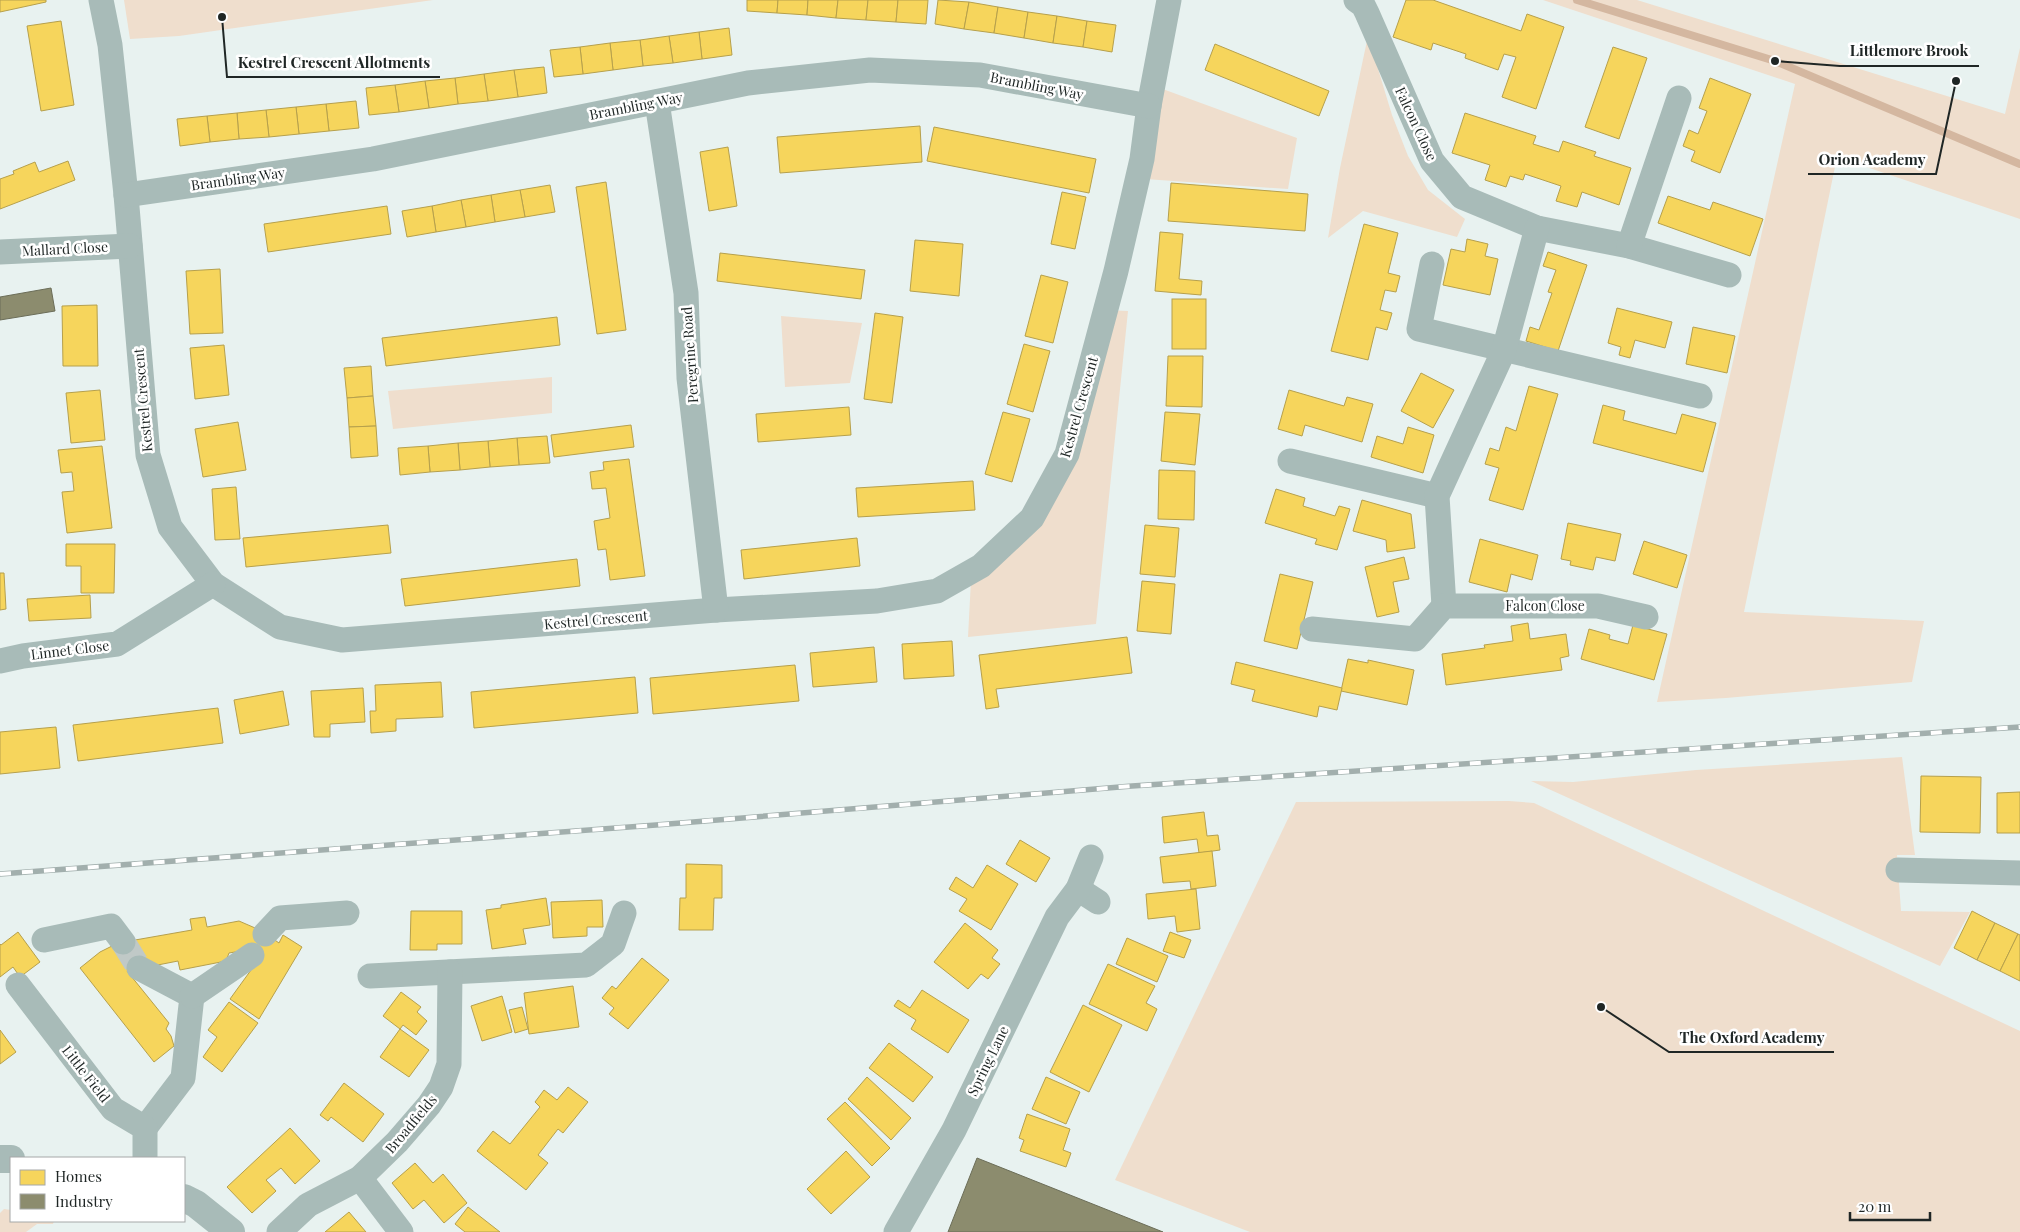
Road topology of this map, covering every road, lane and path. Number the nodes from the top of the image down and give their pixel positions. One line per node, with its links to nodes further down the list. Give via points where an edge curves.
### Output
1 (101, 0): 7 (street, Kestrel Crescent, via 110,45)
2 (1169, 0): 6 (street, Kestrel Crescent)
3 (1356, 0): 8 (street, Falcon Close, via 1363,5 1432,161 1462,197)
4 (1679, 98): 10 (street)
5 (657, 102): 6 (street, Brambling Way, via 748,83 870,70 980,75); 7 (street, Brambling Way, via 373,159); 20 (street, Peregrine Road, via 686,293 689,378)
6 (1149, 106): 20 (street, Kestrel Crescent, via 1142,160 1118,262 1067,454 1032,518 981,566 937,591 877,601)
7 (126, 195): 9 (street, Kestrel Crescent)
8 (1537, 228): 10 (street, Falcon Close); 14 (street)
9 (130, 246): 11 (street, Mallard Close); 18 (street, Kestrel Crescent, via 148,455 170,527)
10 (1629, 246): 13 (street, Falcon Close)
11 (0, 252)
12 (1432, 264): 14 (street, via 1419,329)
13 (1729, 275)
14 (1504, 350): 15 (street); 17 (street)
15 (1700, 396)
16 (1290, 460): 17 (street)
17 (1437, 496): 19 (street)
18 (213, 584): 20 (street, Kestrel Crescent, via 280,627 342,640); 23 (street, Linnet Close, via 117,644)
19 (1444, 606): 21 (street, Falcon Close, via 1598,606); 22 (street, via 1415,639)
20 (716, 610)
21 (1646, 617)
22 (1312, 629)
23 (0, 661)
24 (1091, 857): 47 (street, Spring Lane, via 1088,895 1057,917 954,1130)
25 (1898, 870): 26 (street)
26 (1987, 871): 27 (street); 28 (street)
27 (2020, 873)
28 (2020, 887)
29 (347, 913): 31 (street, via 280,918)
30 (624, 913): 36 (street, via 613,944 586,966)
31 (265, 934)
32 (44, 940): 33 (street, via 111,926)
33 (122, 942)
34 (252, 955): 39 (street)
35 (139, 968): 39 (street)
36 (450, 972): 37 (street); 42 (street, Broadfields, via 449,1064 441,1087 414,1124)
37 (370, 976)
38 (18, 985): 40 (street, Little Field, via 113,1109)
39 (192, 996): 40 (street, via 183,1078)
40 (145, 1128): 41 (street)
41 (145, 1157)
42 (360, 1178): 45 (street, Broadfields, via 308,1204); 46 (street)
43 (185, 1198): 44 (street)
44 (231, 1232)
45 (279, 1232)
46 (401, 1232)
47 (896, 1232)

